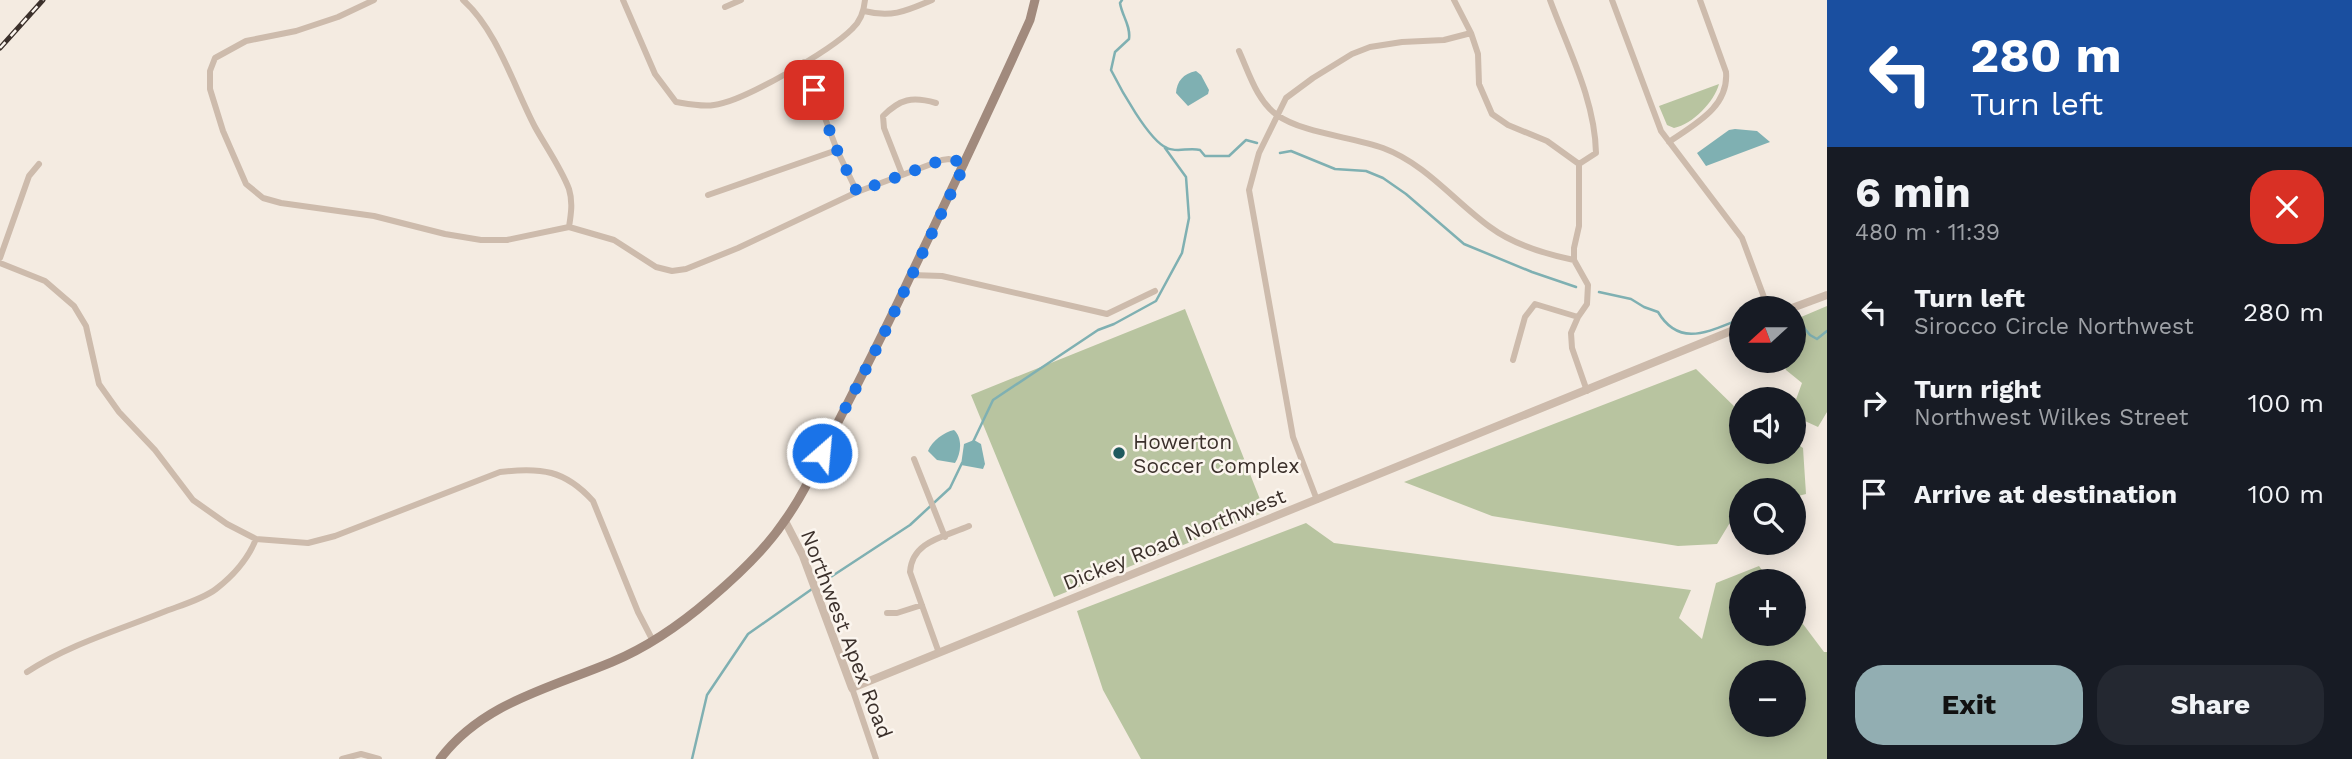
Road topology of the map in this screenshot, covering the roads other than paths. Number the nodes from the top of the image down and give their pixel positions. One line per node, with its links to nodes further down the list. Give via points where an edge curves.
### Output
1 (374, 0): 27 (street, via 296,31 246,41 215,58 210,89 246,184 263,198 281,203 374,216 481,240 507,240)
2 (463, 0): 27 (street, via 488,33 569,189)
3 (623, 0): 16 (street, via 656,74 676,102 714,106 766,85)
4 (741, 0): 12 (street)
5 (865, 0): 13 (street)
6 (932, 0): 13 (street, via 884,16)
7 (1035, 0): 22 (main road)
8 (1454, 0): 14 (street)
9 (1550, 0): 23 (street, via 1590,108 1596,141 1596,153)
10 (1612, 0): 19 (street, via 1658,124)
11 (1700, 0): 19 (street, via 1727,83 1713,110)
12 (725, 7)
13 (864, 11): 16 (street, via 854,28)
14 (1471, 33): 18 (street, via 1370,47 1352,54 1286,98); 23 (street, via 1478,54 1479,84 1492,114 1548,141)
15 (1239, 51): 18 (street, via 1254,86)
16 (804, 62): 20 (street)
17 (936, 103): 24 (street, via 918,98 883,116)
18 (1278, 116): 29 (street, via 1406,159 1491,228 1536,251); 40 (street, via 1259,153 1249,190 1293,437)
19 (1669, 142): 33 (street, via 1742,238)
20 (837, 150): 25 (street); 26 (street)
21 (39, 164): 28 (street, via 29,177)
22 (965, 164): 24 (street, via 942,160); 30 (main road)
23 (1579, 164): 29 (street)
24 (902, 174): 25 (street)
25 (857, 192): 27 (street, via 738,248 672,271 656,267 614,240)
26 (708, 195)
27 (569, 227)
28 (0, 260): 44 (street, via 45,281 75,306 93,348 99,384 119,412 193,500)
29 (1574, 260): 35 (street, via 1588,285 1587,304)
30 (911, 275): 31 (street, via 942,276 1107,314); 41 (main road)
31 (1155, 291)
32 (1827, 295): 34 (street)
33 (1764, 296)
34 (1806, 303)
35 (1578, 317): 37 (street, via 1535,304 1525,317); 38 (street, via 1571,333 1572,348)
36 (1729, 332): 38 (street, Dickey Road Northwest)
37 (1513, 360)
38 (1587, 391): 40 (street, Dickey Road Northwest)
39 (914, 459): 43 (street)
40 (1317, 500): 48 (street, Dickey Road Northwest)
41 (785, 521): 47 (main road, via 721,590); 50 (street, Northwest Apex Road, via 803,556)
42 (969, 526): 43 (street)
43 (945, 537): 45 (street, via 922,546 911,559 910,572)
44 (256, 539): 47 (street, via 308,542 335,536 500,472 545,470 569,478 593,501); 49 (street, via 250,556 214,590 75,646)
45 (922, 604): 46 (street); 48 (street)
46 (887, 613)
47 (653, 641): 53 (main road, via 497,709 472,724)
48 (939, 653): 50 (street, Dickey Road Northwest)
49 (27, 672)
50 (852, 688): 54 (street, Northwest Apex Road)
51 (342, 759): 52 (street, via 361,754)
52 (379, 759)
53 (440, 759)
54 (876, 759)

